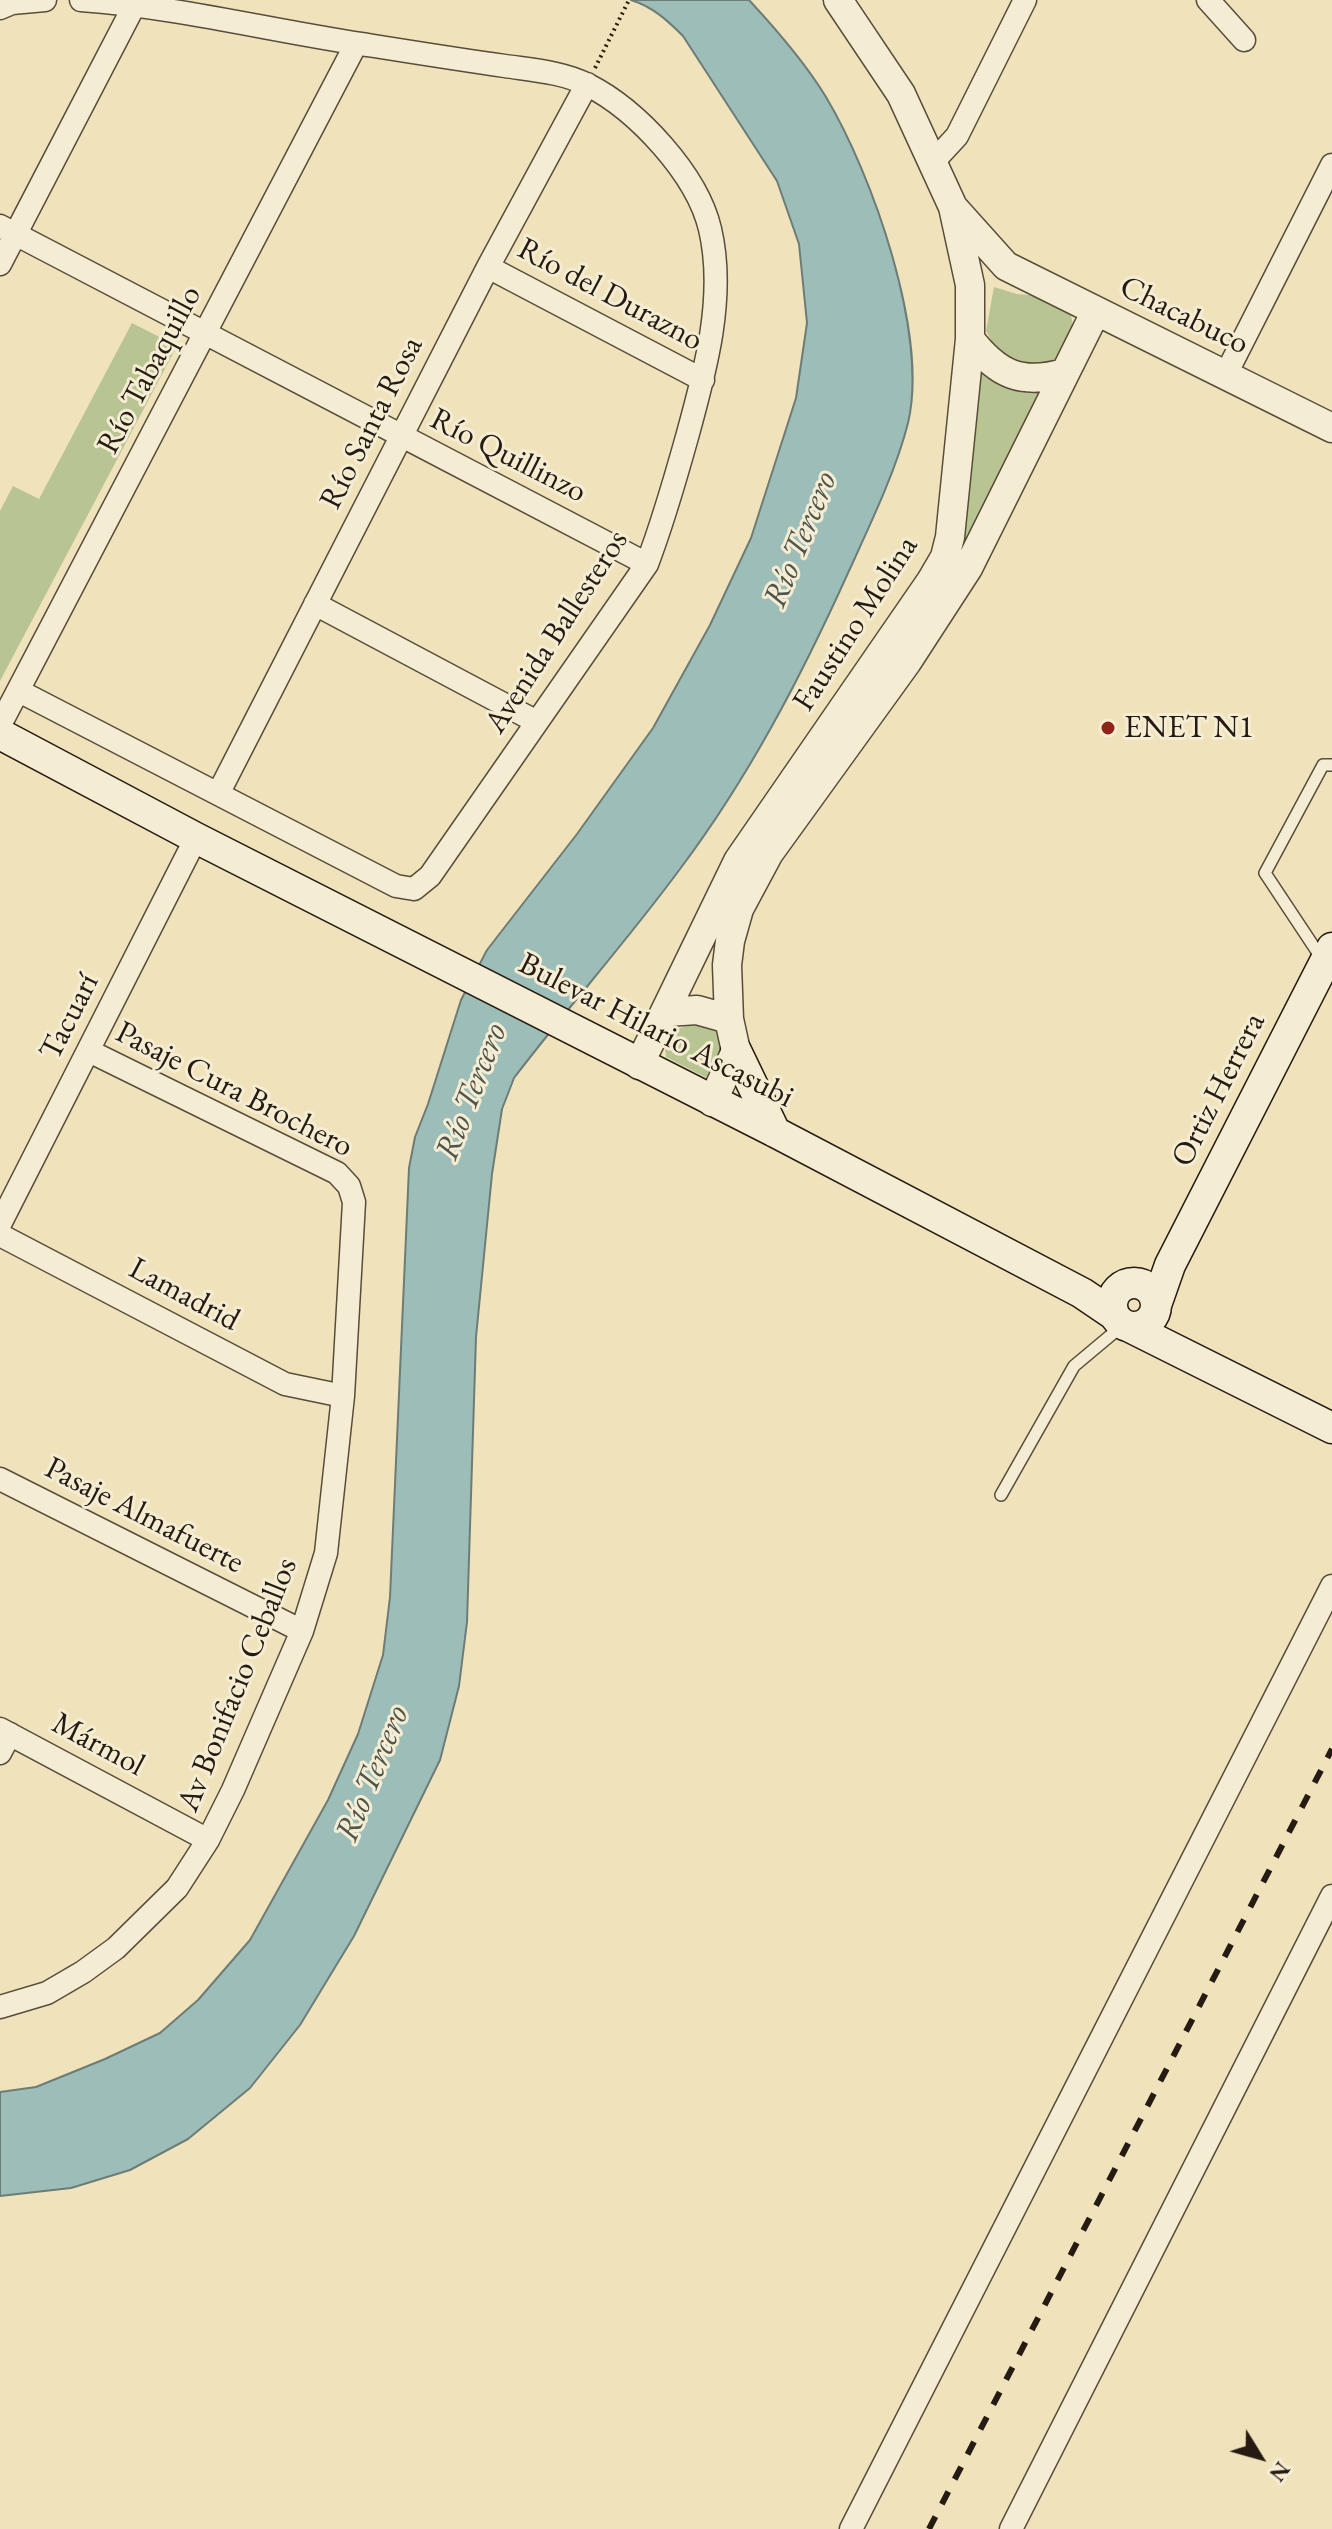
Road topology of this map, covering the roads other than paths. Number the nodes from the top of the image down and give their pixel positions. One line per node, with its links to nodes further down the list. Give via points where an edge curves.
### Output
1 (45, 0): 7 (street)
2 (81, 0): 6 (street, Avenida Ballesteros)
3 (838, 0): 11 (street, via 901,94)
4 (1025, 0): 11 (street, via 957,136)
5 (1208, 0): 8 (street)
6 (135, 4): 9 (street, Avenida Ballesteros); 14 (street)
7 (0, 8)
8 (1244, 40)
9 (356, 44): 10 (street, Avenida Ballesteros, via 553,73); 20 (street, Río Tabaquillo)
10 (587, 84): 17 (street, Río Santa Rosa); 24 (street, Avenida Ballesteros, via 661,142 690,183 710,228 716,289)
11 (932, 163): 13 (street)
12 (1332, 165): 23 (street)
13 (953, 207): 16 (street); 18 (street, Faustino Molina)
14 (8, 230): 15 (street); 20 (street, Río Quillinzo)
15 (0, 264)
16 (1006, 266): 18 (street); 19 (street, Chacabuco)
17 (488, 267): 24 (street, Río del Durazno); 26 (street, Río Santa Rosa)
18 (970, 285): 21 (street, Faustino Molina)
19 (1096, 311): 22 (street, Faustino Molina); 23 (street, Chacabuco)
20 (207, 331): 26 (street, Río Quillinzo); 29 (street, Río Tabaquillo)
21 (970, 339): 22 (street, via 990,362 1015,376); 37 (street, Faustino Molina, via 945,557 738,861)
22 (1065, 373): 38 (street, Faustino Molina, via 968,568 751,885 730,941)
23 (1226, 374): 25 (street, Chacabuco)
24 (703, 380): 27 (street, Avenida Ballesteros)
25 (1332, 428)
26 (401, 437): 27 (street, Río Quillinzo); 28 (street, Río Santa Rosa)
27 (647, 564): 30 (street, Avenida Ballesteros)
28 (315, 604): 30 (street); 34 (street, Río Santa Rosa)
29 (19, 691): 31 (street, Río Tabaquillo); 34 (street)
30 (537, 722): 34 (street, Avenida Ballesteros, via 430,876 414,889 396,886)
31 (0, 725)
32 (0, 734): 35 (main road, Bulevar Hilario Ascasubi)
33 (1332, 765): 36 (lane, via 1323,765 1265,873)
34 (218, 794)
35 (196, 838): 39 (street, Tacuarí); 41 (main road, Bulevar Hilario Ascasubi)
36 (1328, 955): 47 (main road, Ortiz Herrera, via 1170,1265)
37 (667, 1012): 38 (street, via 697,1010); 41 (street, Faustino Molina)
38 (729, 1019): 40 (street, Faustino Molina)
39 (89, 1051): 44 (street, Pasaje Cura Brochero, via 337,1173); 45 (street, Tacuarí)
40 (736, 1051): 42 (street); 43 (main road)
41 (639, 1065): 42 (main road, Bulevar Hilario Ascasubi)
42 (712, 1102): 43 (main road, Bulevar Hilario Ascasubi)
43 (775, 1132): 47 (main road, Bulevar Hilario Ascasubi, via 1082,1293)
44 (349, 1186): 48 (street, Av Bonifacio Ceballos, via 354,1202)
45 (0, 1224)
46 (0, 1235): 48 (street, Lamadrid, via 285,1384)
47 (1133, 1309): 49 (main road, via 1168,1344); 51 (lane, via 1074,1366)
48 (343, 1396): 53 (street, Av Bonifacio Ceballos, via 326,1553)
49 (1332, 1428)
50 (0, 1479): 53 (street, Pasaje Almafuerte)
51 (1001, 1495)
52 (1332, 1586): 58 (street)
53 (302, 1631): 55 (street, Av Bonifacio Ceballos)
54 (3, 1739): 55 (street, Mármol)
55 (208, 1840): 57 (street, Av Bonifacio Ceballos, via 177,1888 116,1948 47,1993)
56 (1332, 1896): 59 (street)
57 (0, 2007)
58 (851, 2529)
59 (1011, 2529)

